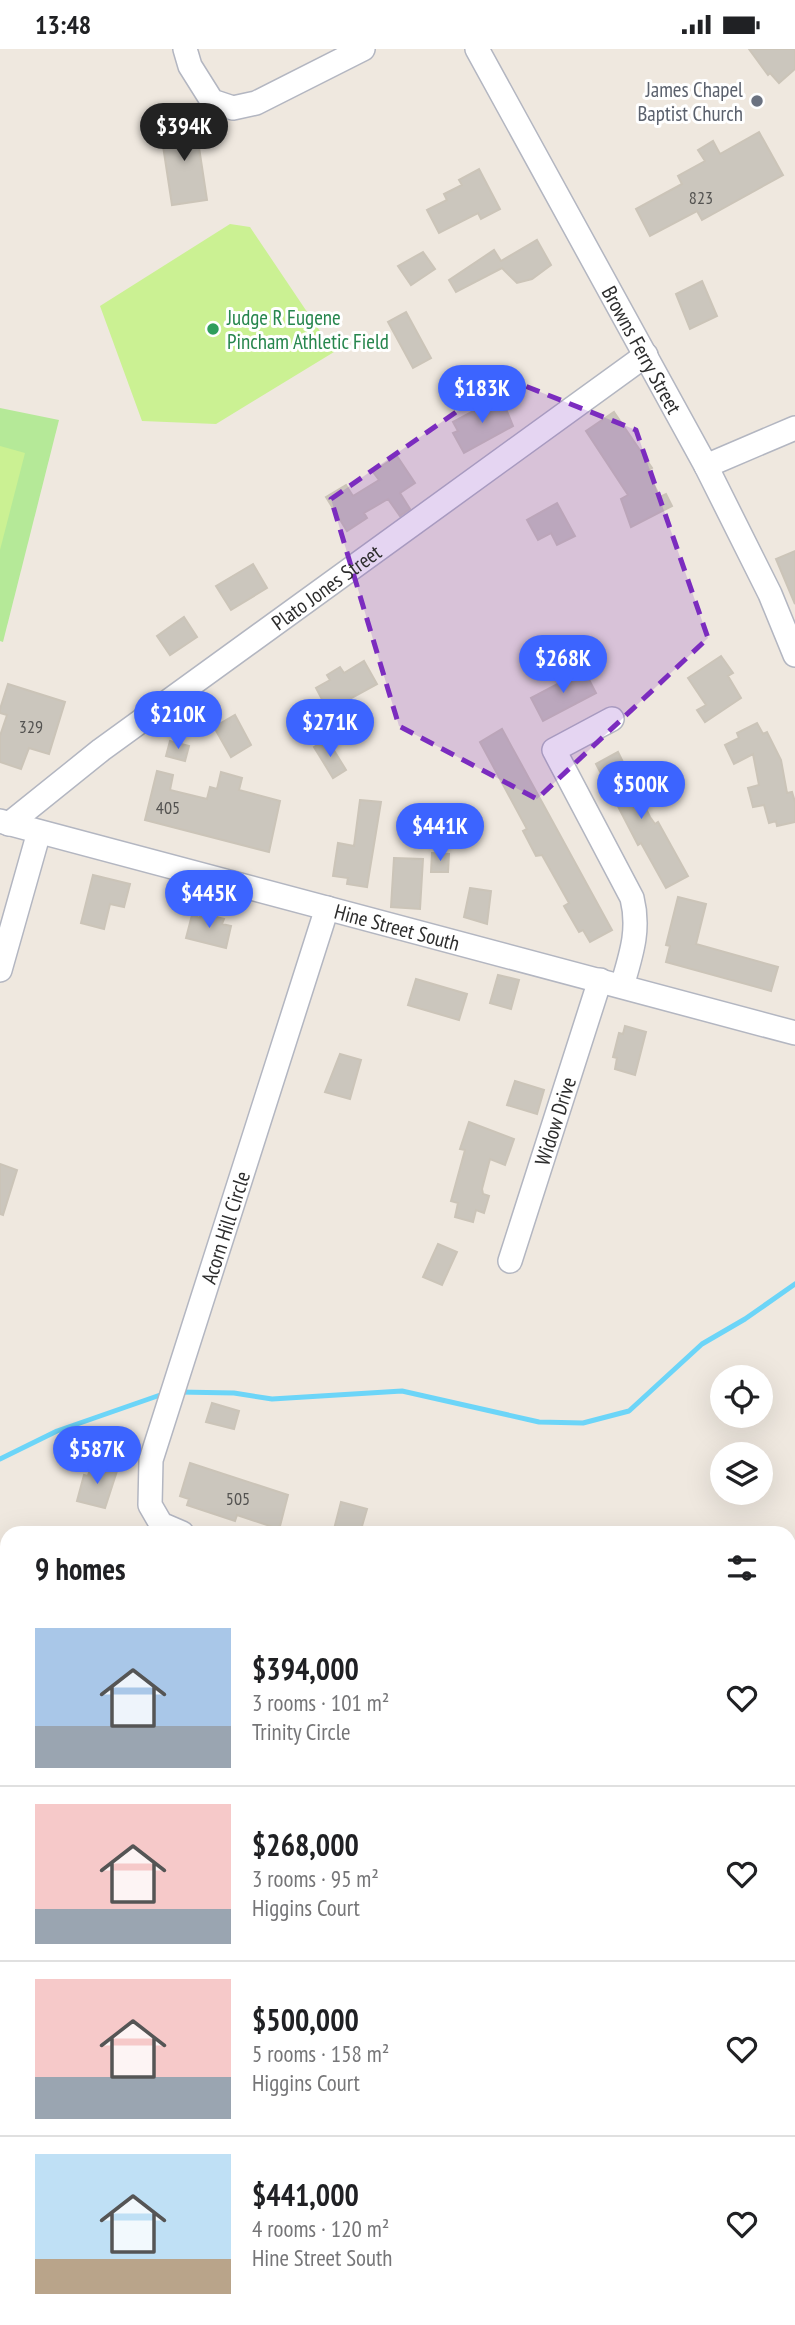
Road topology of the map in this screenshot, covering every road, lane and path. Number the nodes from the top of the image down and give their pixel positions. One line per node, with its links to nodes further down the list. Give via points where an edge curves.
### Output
1 (185, 49): 2 (street, via 212,101 233,108 278,94)
2 (363, 49)
3 (477, 49): 4 (street, Browns Ferry Street)
4 (646, 355): 6 (street, Browns Ferry Street); 9 (street, Plato Jones Street)
5 (795, 428): 6 (street)
6 (706, 465): 7 (street, Browns Ferry Street)
7 (795, 655)
8 (612, 719): 13 (street, Widow Drive, via 555,750 632,898 636,930)
9 (4, 823): 10 (street, Hine Street South)
10 (39, 832): 11 (street, Hine Street South); 12 (street)
11 (327, 908): 13 (street, Hine Street South); 16 (street, Acorn Hill Circle, via 151,1460 150,1505)
12 (0, 970)
13 (611, 983): 14 (street, Hine Street South); 15 (street, Widow Drive)
14 (795, 1033)
15 (510, 1261)
16 (166, 1526)

